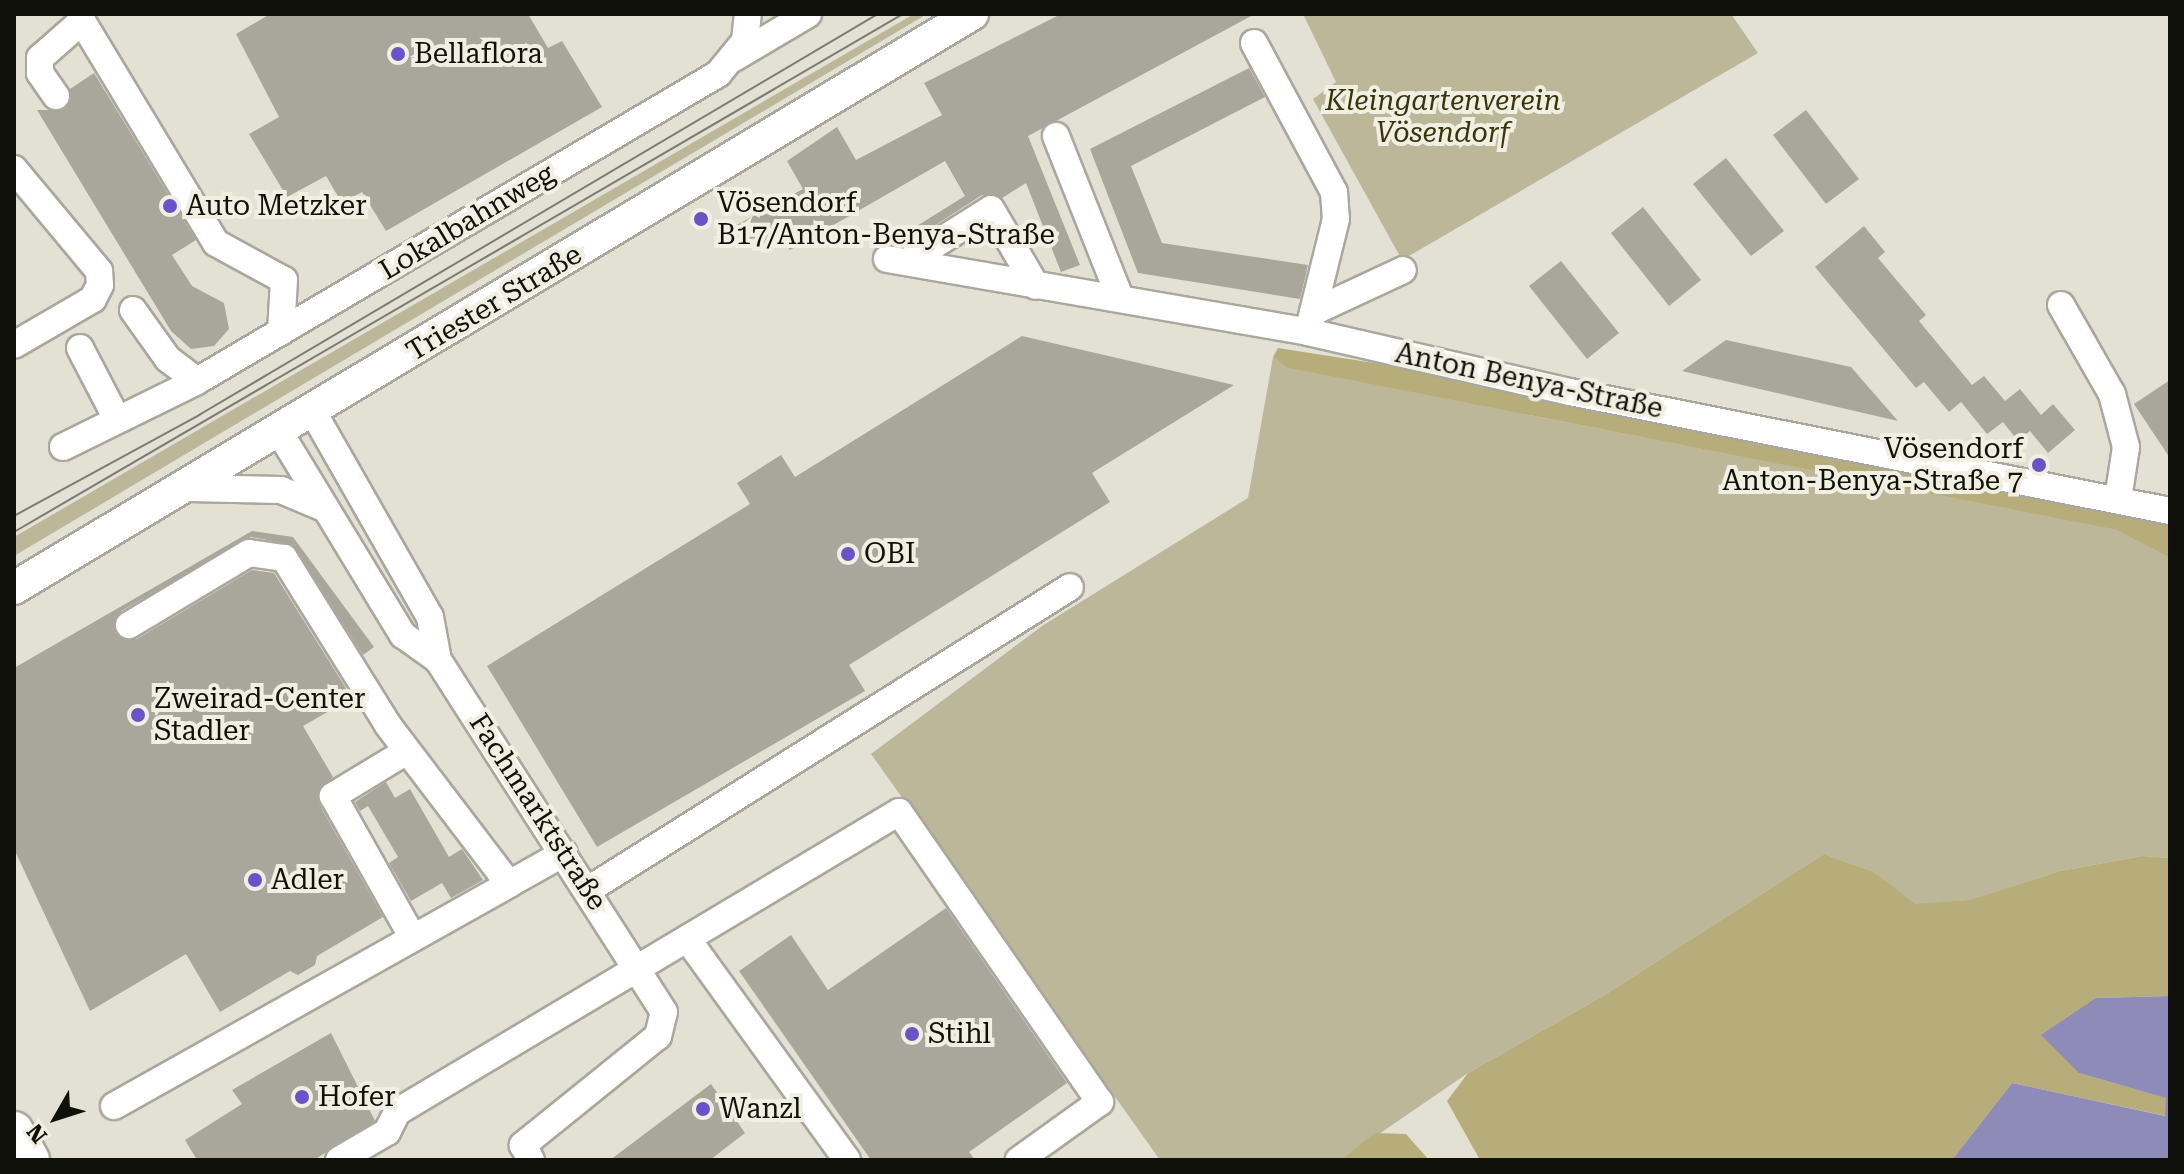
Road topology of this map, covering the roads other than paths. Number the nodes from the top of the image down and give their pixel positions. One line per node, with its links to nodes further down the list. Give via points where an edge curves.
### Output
1 (748, 14): 5 (street, via 745,41)
2 (808, 14): 5 (street, Lokalbahnweg)
3 (972, 14): 19 (main road, Triester Straße)
4 (1254, 43): 14 (street, via 1334,192 1336,219)
5 (734, 58): 15 (street, Lokalbahnweg, via 718,74)
6 (56, 96): 15 (street, via 40,73 40,58 82,21 216,243 284,280)
7 (1056, 136): 11 (street)
8 (14, 169): 16 (street, via 99,271 93,299)
9 (1403, 270): 14 (street)
10 (1036, 286): 10 (street, Anton Benya-Straße, via 897,260 991,209); 11 (street, Anton Benya-Straße)
11 (1120, 298): 14 (street, Anton Benya-Straße)
12 (2061, 305): 24 (street, via 2112,394 2126,447)
13 (133, 310): 18 (street, via 168,359)
14 (1311, 322): 24 (street, Anton Benya-Straße, via 1570,392)
15 (281, 332): 18 (street, Lokalbahnweg)
16 (14, 345)
17 (80, 348): 20 (street)
18 (197, 381): 20 (street, Lokalbahnweg)
19 (313, 412): 21 (main road, Triester Straße); 30 (street, Fachmarktstraße, via 430,617)
20 (117, 419): 22 (street, Lokalbahnweg)
21 (280, 433): 23 (main road, Triester Straße); 25 (street, Fachmarktstraße)
22 (63, 447)
23 (189, 488): 25 (street, via 281,490); 28 (main road, Triester Straße)
24 (2118, 499): 26 (street, Anton Benya-Straße)
25 (324, 508): 30 (street, Fachmarktstraße, via 403,635)
26 (2170, 511)
27 (1070, 587): 34 (street)
28 (14, 588)
29 (129, 625): 31 (street, via 249,553 275,552)
30 (438, 660): 32 (street, Fachmarktstraße)
31 (407, 751): 33 (street); 35 (street, via 333,796)
32 (564, 853): 33 (street); 34 (street, Fachmarktstraße)
33 (509, 884): 35 (street)
34 (588, 890): 37 (street, Fachmarktstraße)
35 (413, 938): 38 (street)
36 (688, 940): 37 (street); 43 (street); 44 (street, via 899,812 1100,1102)
37 (636, 965): 41 (street, via 397,1112 387,1132); 42 (street, Fachmarktstraße, via 664,1012 658,1036 523,1145)
38 (114, 1106)
39 (14, 1131): 40 (highway)
40 (30, 1160)
41 (339, 1160)
42 (531, 1160)
43 (847, 1160)
44 (1019, 1160)

